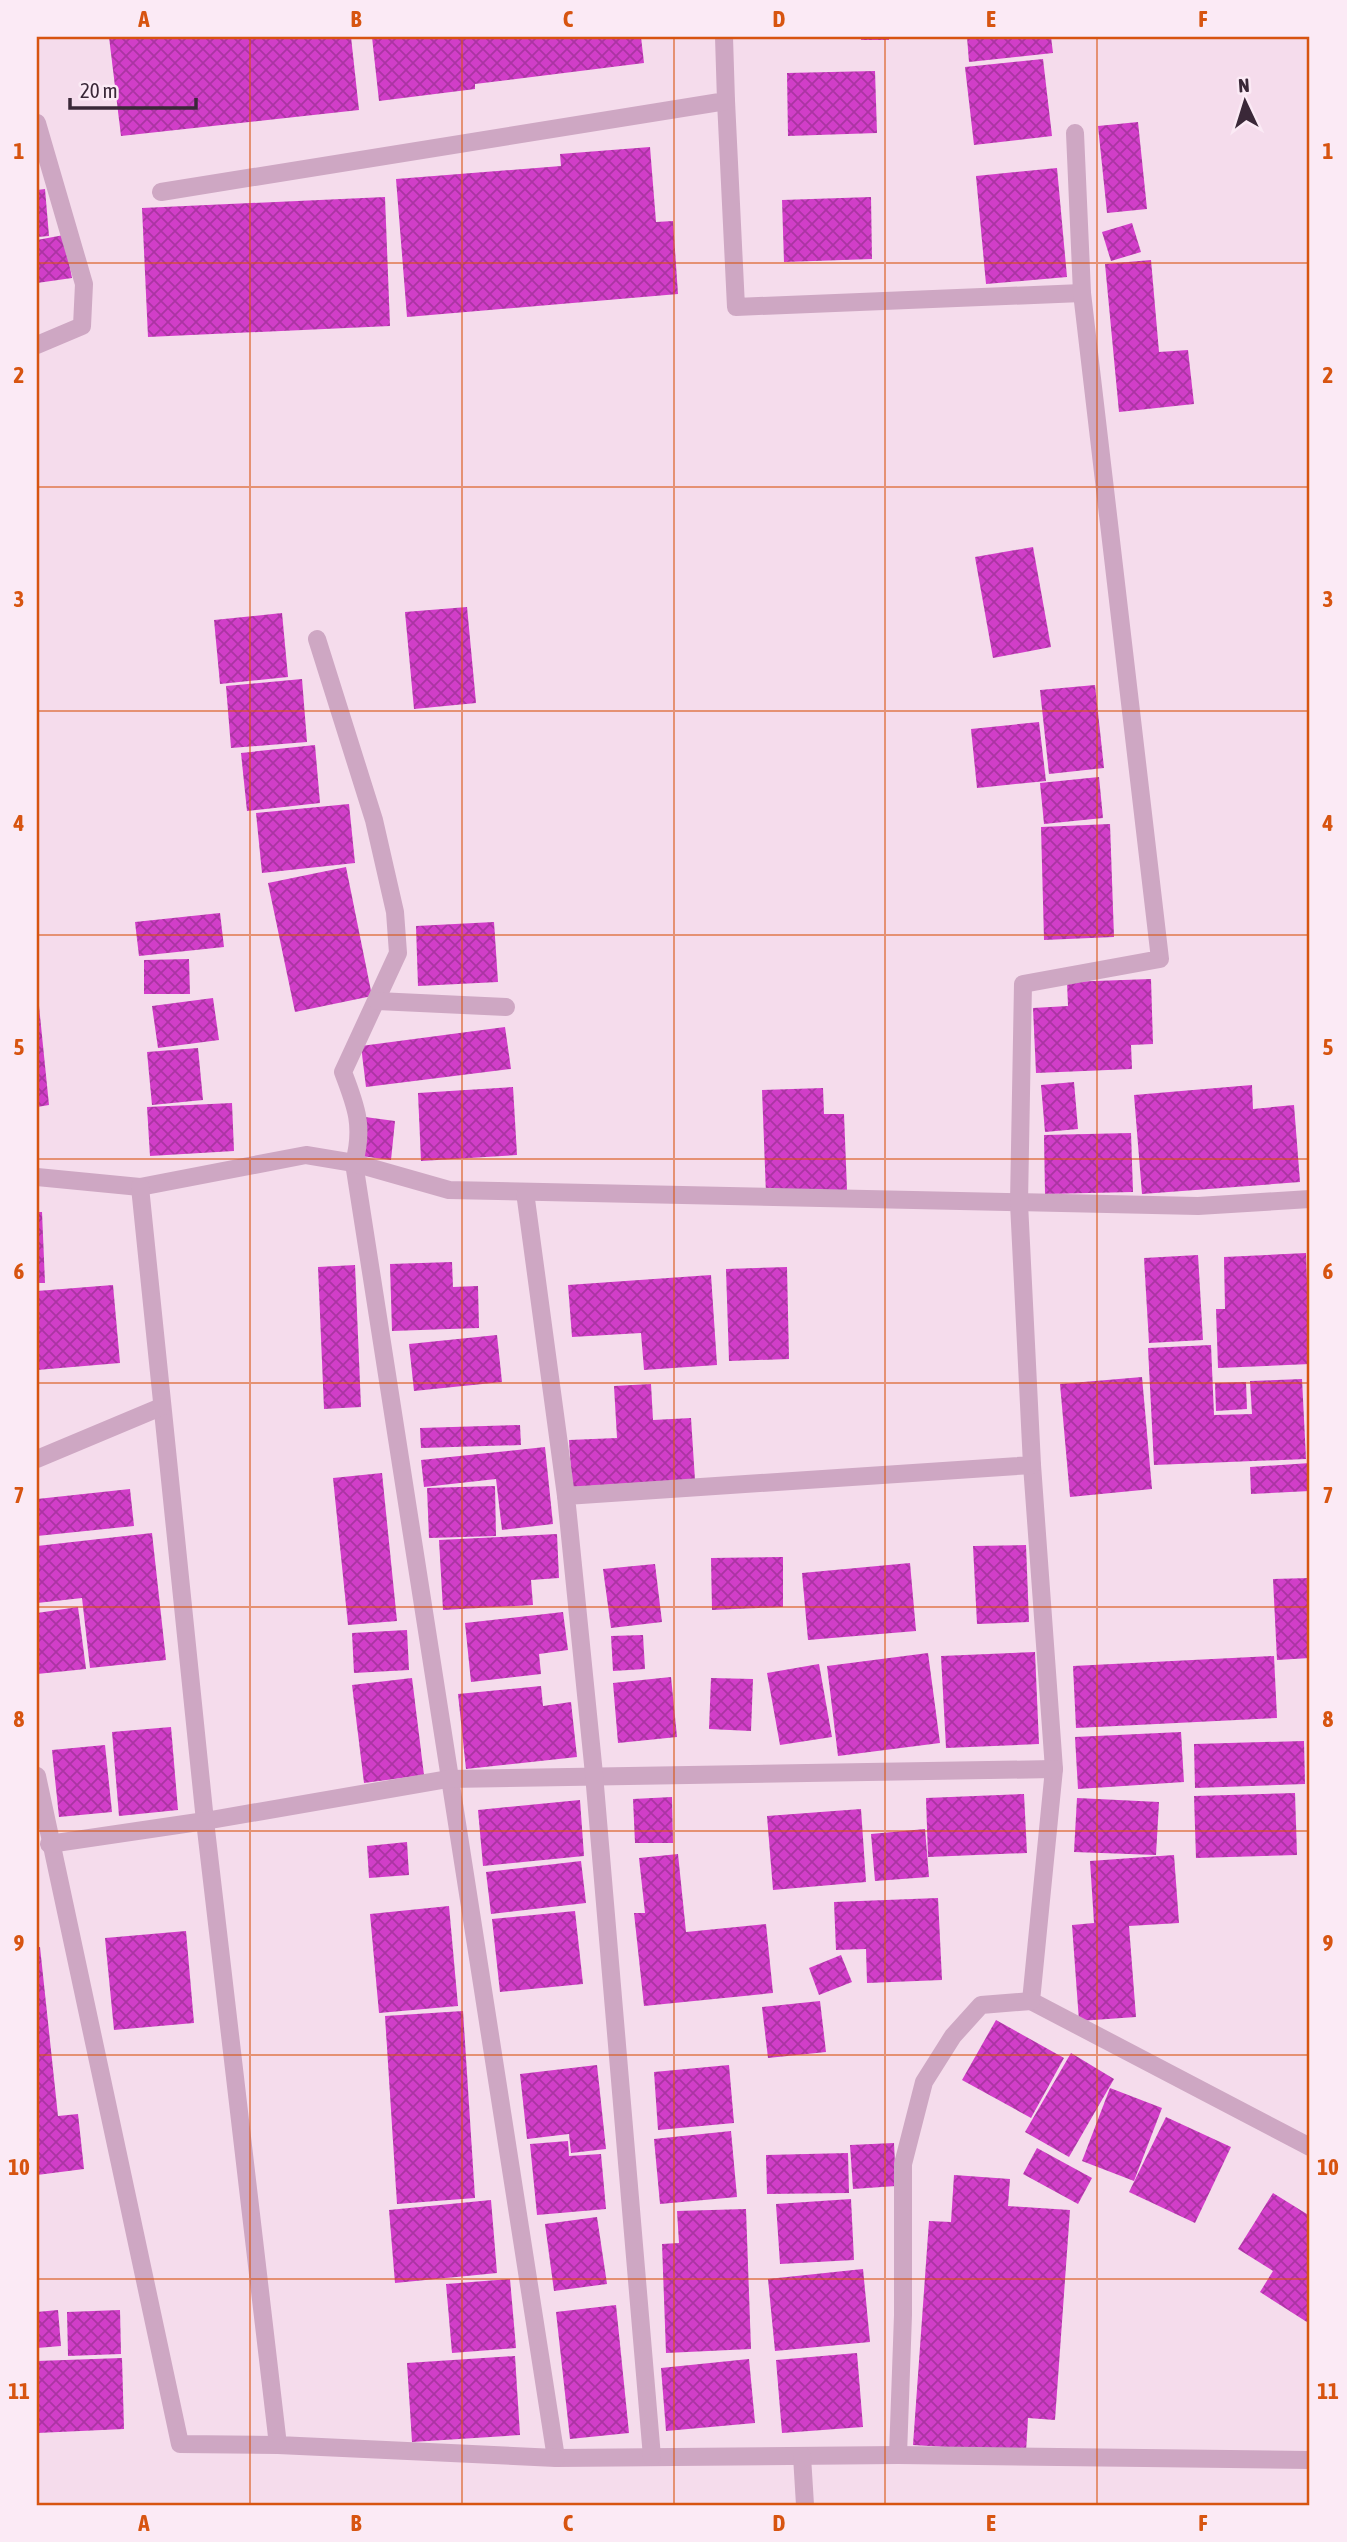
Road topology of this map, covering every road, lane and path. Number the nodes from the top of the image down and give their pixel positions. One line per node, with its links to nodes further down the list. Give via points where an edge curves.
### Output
1 (724, 37): 2 (street)
2 (726, 101): 5 (street); 6 (street, via 736,307)
3 (37, 123): 7 (street, via 84,284 82,326)
4 (1075, 133): 6 (street)
5 (161, 192)
6 (1082, 293): 16 (street, via 1160,959 1023,984)
7 (37, 345)
8 (317, 639): 9 (street, via 374,820 395,912 398,953)
9 (377, 1001): 10 (street); 11 (street, via 343,1072 359,1115)
10 (506, 1007)
11 (354, 1163): 13 (street, via 306,1155); 14 (street, via 449,1190); 24 (street)
12 (37, 1177): 13 (street)
13 (140, 1186): 17 (street)
14 (525, 1192): 16 (street); 20 (street)
15 (1310, 1199): 16 (street, via 1198,1206)
16 (1019, 1203): 19 (street)
17 (161, 1407): 18 (street); 25 (street)
18 (37, 1459)
19 (1032, 1465): 20 (street); 21 (street)
20 (566, 1496): 22 (street)
21 (1054, 1769): 22 (street); 27 (street)
22 (594, 1774): 24 (street); 32 (street)
23 (37, 1776): 26 (street)
24 (449, 1779): 25 (street); 33 (street)
25 (205, 1821): 26 (street); 29 (street)
26 (49, 1844): 29 (street, via 180,2444)
27 (1031, 2001): 28 (street); 30 (street, via 981,2005 953,2036 924,2082 903,2164)
28 (1310, 2147)
29 (278, 2445): 33 (street)
30 (898, 2455): 31 (street); 34 (street)
31 (802, 2456): 32 (street); 35 (street)
32 (653, 2457): 33 (street)
33 (556, 2458)
34 (1310, 2460)
35 (805, 2505)

